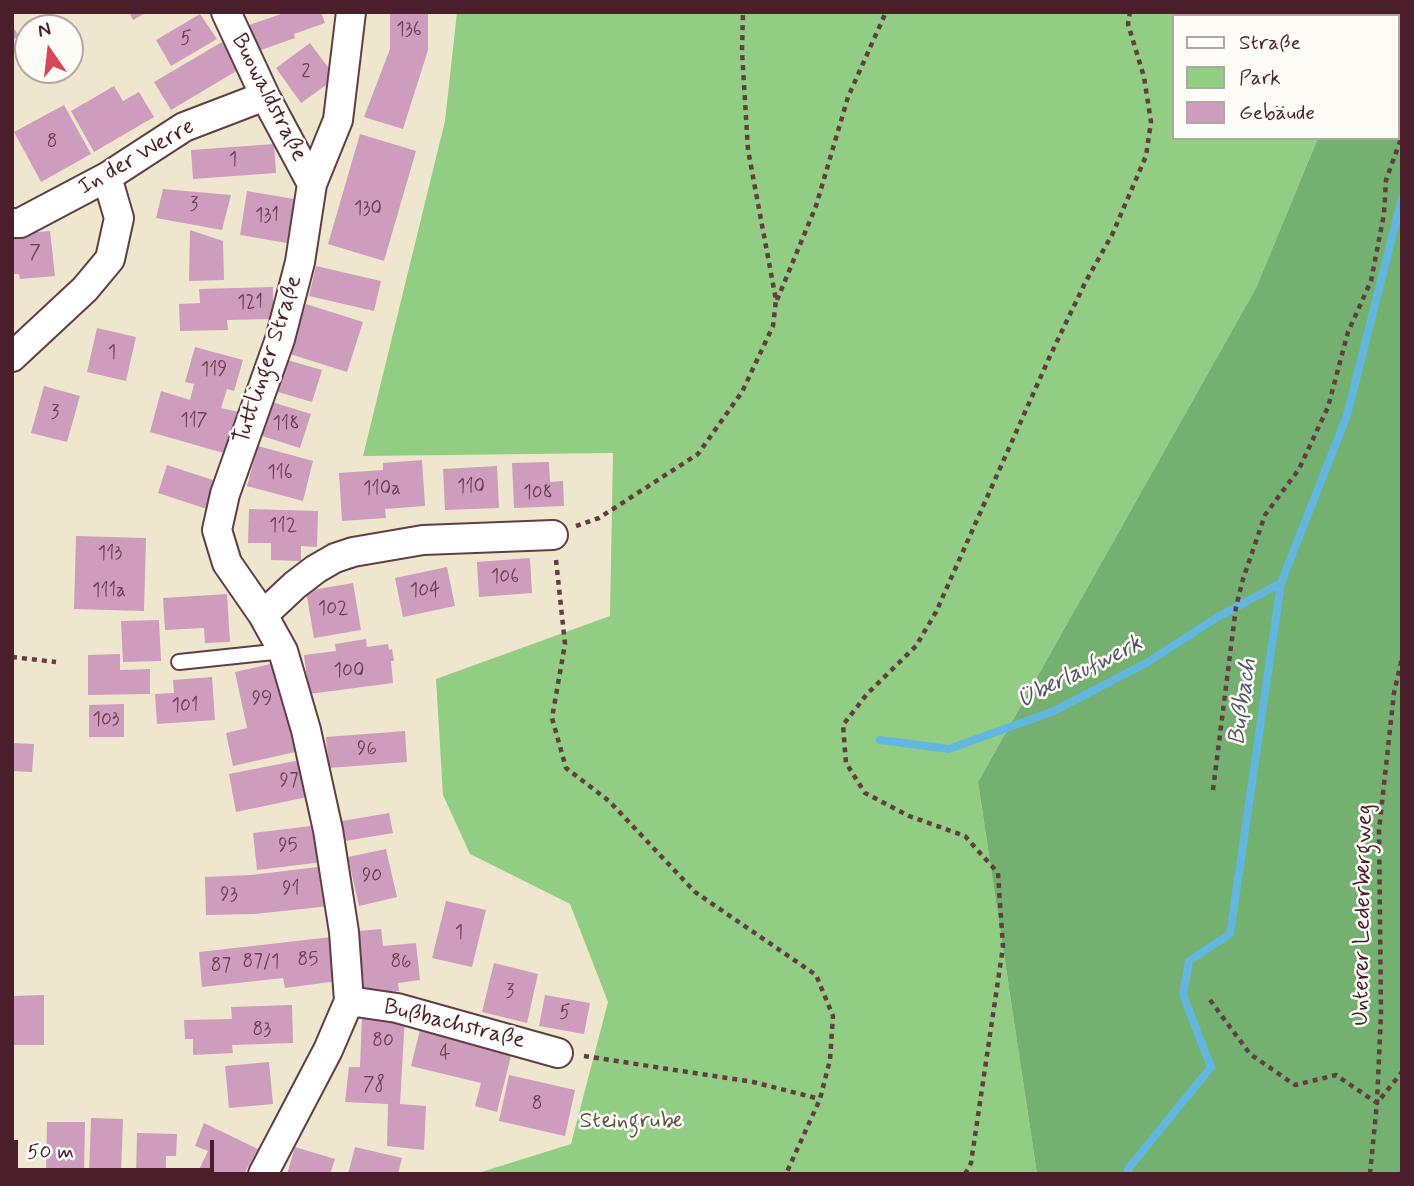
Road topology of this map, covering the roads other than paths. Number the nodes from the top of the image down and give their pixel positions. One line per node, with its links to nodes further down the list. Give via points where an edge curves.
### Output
1 (226, 12): 3 (street, Buowaldstraße)
2 (351, 12): 5 (street, Tuttlinger Straße, via 338,120)
3 (265, 96): 4 (street, In der Werre, via 184,127); 5 (street, Buowaldstraße)
4 (107, 177): 6 (street, In der Werre); 7 (street, via 119,218 110,259 85,289)
5 (312, 184): 9 (street, Tuttlinger Straße, via 300,262 280,339 225,494 217,530 227,563)
6 (12, 223)
7 (12, 357)
8 (553, 535): 9 (street, via 424,540 353,552 316,569)
9 (263, 615): 10 (street, Tuttlinger Straße)
10 (283, 652): 11 (lane); 12 (street, Tuttlinger Straße, via 328,830)
11 (179, 662)
12 (349, 1001): 13 (street, Bußbachstraße, via 397,1008); 14 (street, Tuttlinger Straße)
13 (558, 1053)
14 (263, 1174)

